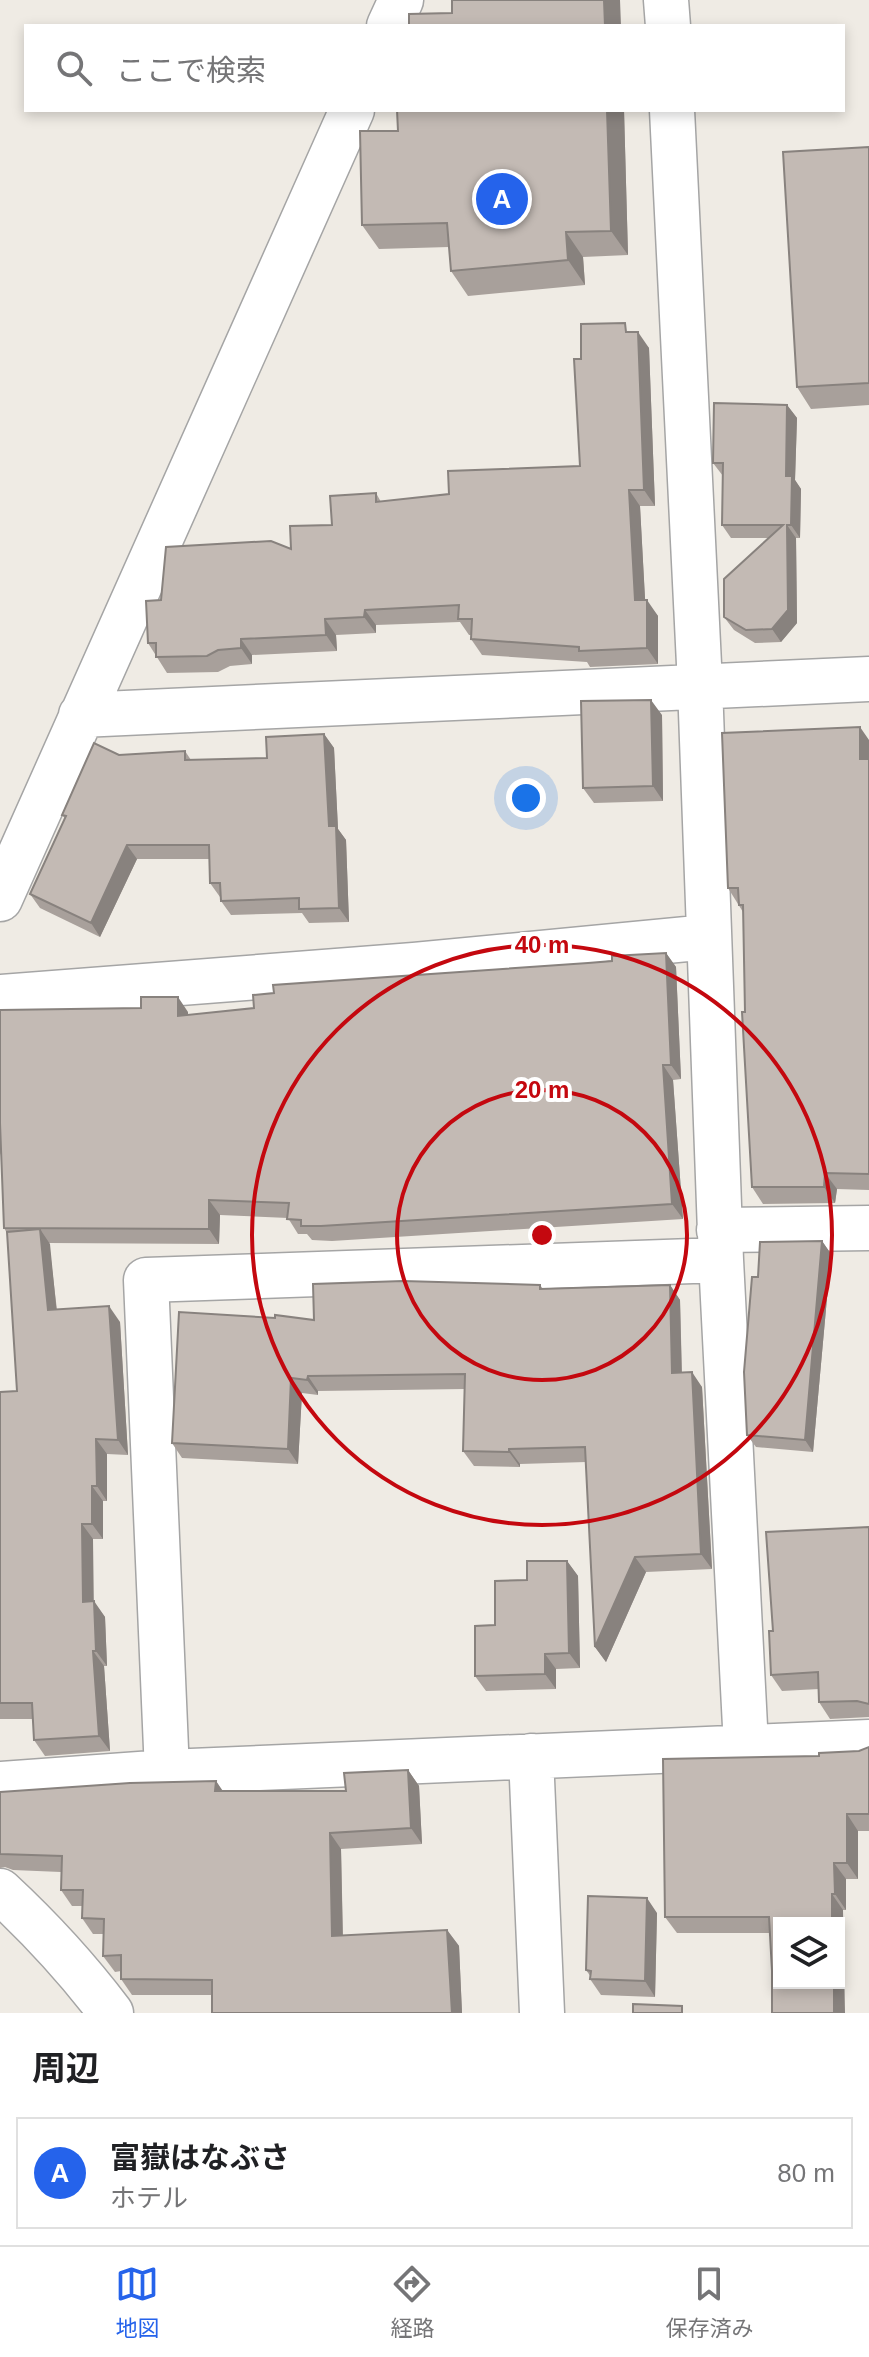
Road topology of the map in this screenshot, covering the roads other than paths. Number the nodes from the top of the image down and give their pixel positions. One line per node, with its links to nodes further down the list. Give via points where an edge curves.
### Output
1 (401, 0): 3 (street)
2 (666, 0): 4 (street)
3 (390, 24)
4 (668, 24)
5 (351, 112): 9 (street)
6 (672, 112): 8 (street)
7 (869, 679): 8 (street)
8 (700, 685): 9 (street); 11 (street)
9 (81, 715): 10 (street)
10 (0, 899)
11 (708, 937): 12 (street); 14 (street)
12 (0, 997)
13 (869, 1228): 14 (street)
14 (720, 1245): 16 (street); 18 (street, via 146,1280)
15 (869, 1742): 16 (street)
16 (746, 1746): 17 (street)
17 (531, 1756): 18 (street); 22 (street)
18 (167, 1772): 19 (street)
19 (0, 1784)
20 (0, 1891): 21 (street, via 79,1970)
21 (111, 2013)
22 (542, 2013)

